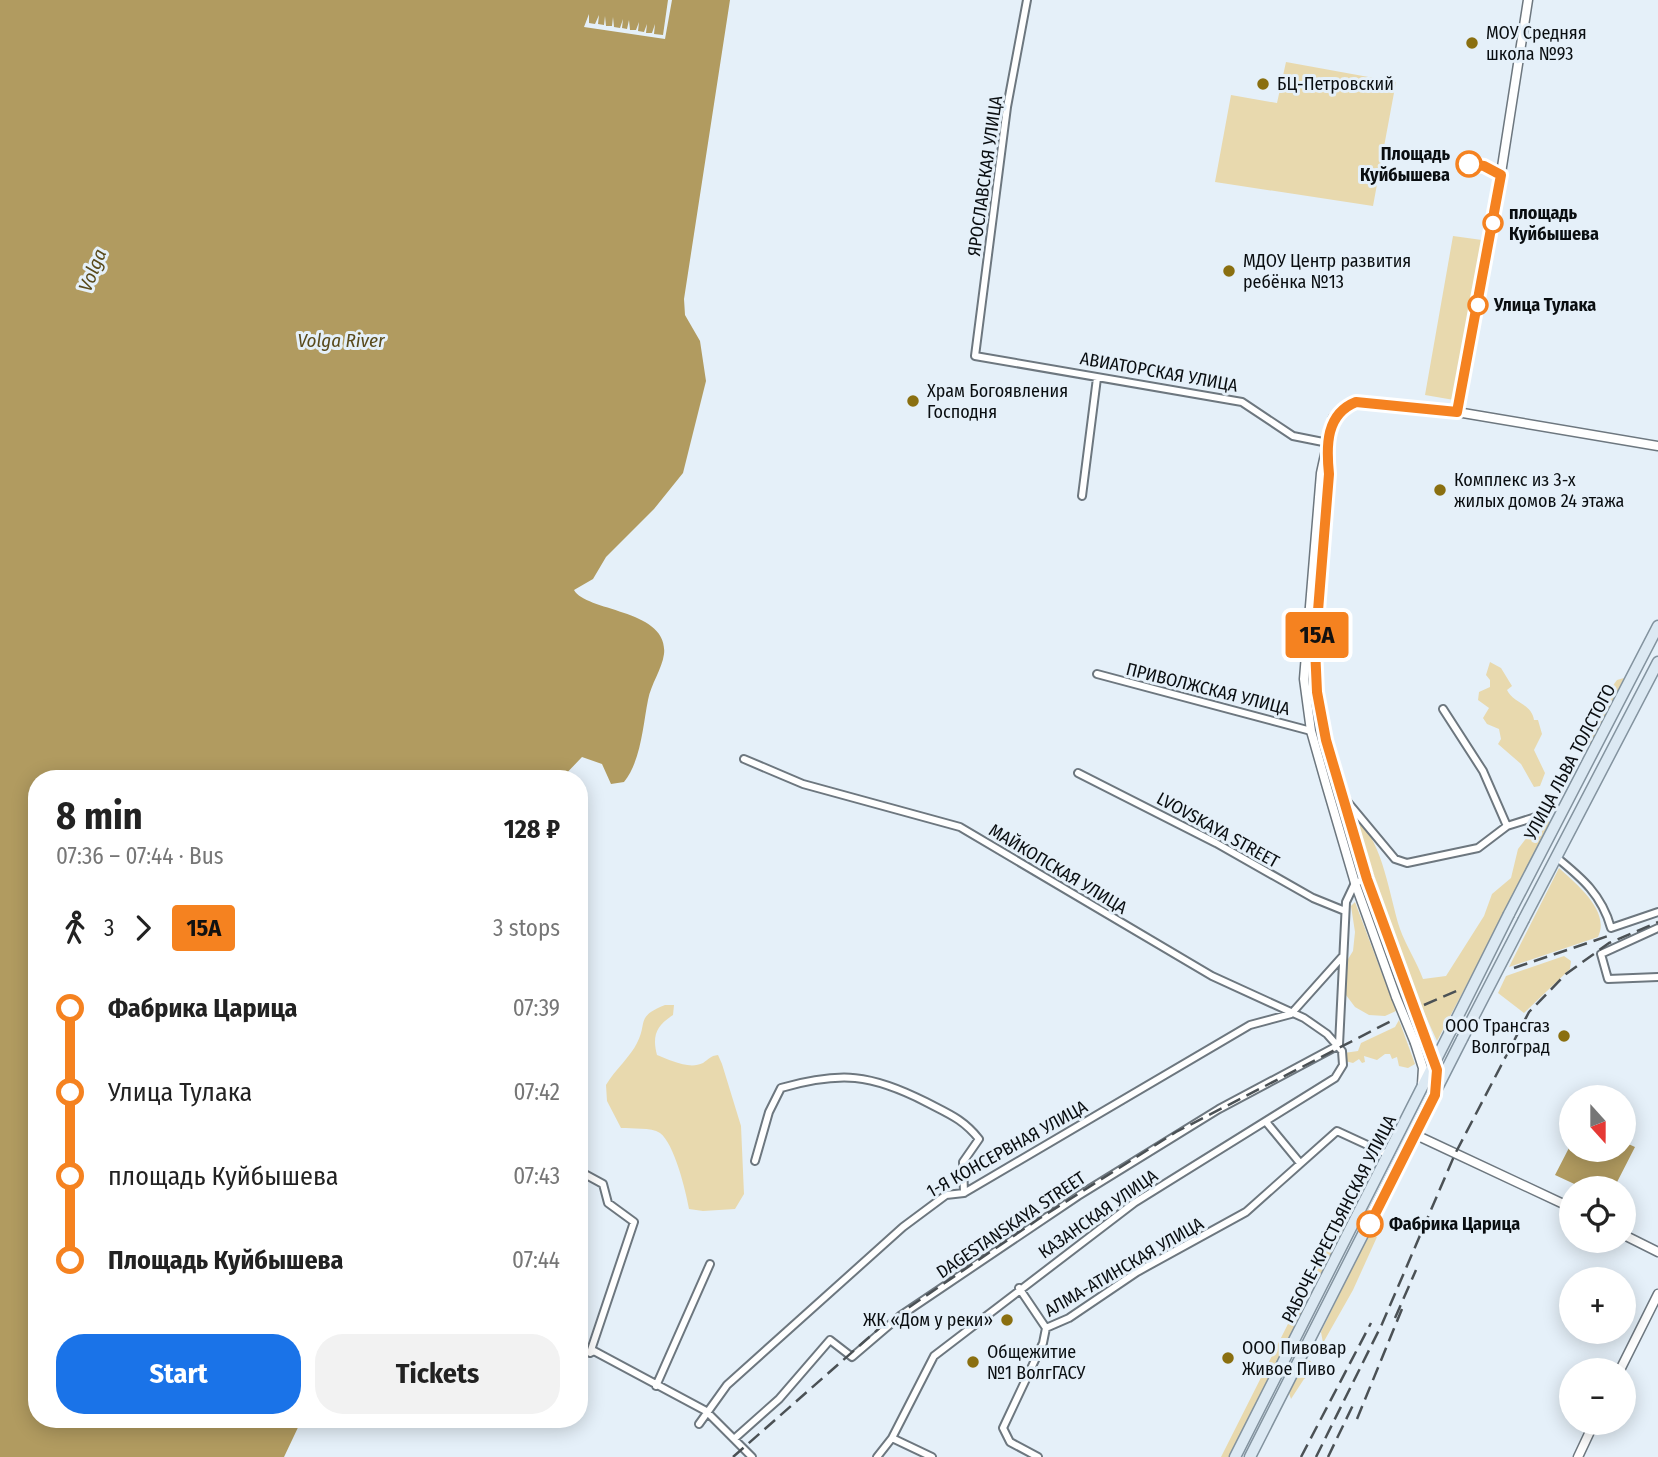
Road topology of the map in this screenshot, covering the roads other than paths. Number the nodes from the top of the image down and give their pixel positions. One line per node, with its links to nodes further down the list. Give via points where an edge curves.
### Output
1 (1027, 0): 3 (street, ЯРОСЛАВСКАЯ УЛИЦА, via 1007,107)
2 (1528, 0): 5 (street, via 1492,232)
3 (975, 356): 4 (street, АВИАТОРСКАЯ УЛИЦА)
4 (1097, 378): 6 (street, АВИАТОРСКАЯ УЛИЦА, via 1242,402 1293,436); 9 (street)
5 (1457, 412): 6 (street, via 1356,402 1334,418); 7 (street)
6 (1328, 443): 8 (street)
7 (1658, 446)
8 (1327, 454): 14 (street, via 1321,473 1305,645); 17 (street, via 1315,648 1317,692)
9 (1082, 496)
10 (1658, 626): 29 (main road, УЛИЦА ЛЬВА ТОЛСТОГО, bridge)
11 (1658, 662): 20 (main road, УЛИЦА ЛЬВА ТОЛСТОГО)
12 (1097, 674): 14 (street, ПРИВОЛЖСКАЯ УЛИЦА)
13 (1443, 709): 19 (street, via 1483,771)
14 (1311, 730): 22 (street)
15 (744, 759): 28 (street, МАЙКОПСКАЯ УЛИЦА, via 803,784 960,827 1212,976)
16 (1078, 773): 23 (street, LVOVSKAYA STREET)
17 (1342, 795): 19 (street, via 1395,859 1407,863 1478,848); 21 (street)
18 (1542, 815): 19 (street)
19 (1507, 826)
20 (1556, 857): 24 (street, via 1600,897 1611,928); 31 (main road, УЛИЦА ЛЬВА ТОЛСТОГО, bridge)
21 (1367, 879): 22 (street); 30 (street, bridge)
22 (1355, 883): 23 (street, КАЗАНСКАЯ УЛИЦА); 34 (street, bridge, via 1415,1043)
23 (1345, 911): 26 (street, КАЗАНСКАЯ УЛИЦА)
24 (1658, 912)
25 (1658, 928): 27 (street, via 1601,954 1608,979)
26 (1342, 957): 28 (street); 32 (street, КАЗАНСКАЯ УЛИЦА)
27 (1658, 977)
28 (1291, 1014): 32 (street, МАЙКОПСКАЯ УЛИЦА, via 1304,1018); 41 (street, 1-Я КОНСЕРВНАЯ УЛИЦА, via 1250,1025)
29 (1450, 1032): 33 (main road, РАБОЧЕ-КРЕСТЬЯНСКАЯ УЛИЦА)
30 (1426, 1040): 33 (street, via 1434,1048); 34 (street)
31 (1462, 1040): 34 (main road, РАБОЧЕ-КРЕСТЬЯНСКАЯ УЛИЦА)
32 (1339, 1045): 35 (street, КАЗАНСКАЯ УЛИЦА, via 1343,1065 1335,1078); 55 (street, DAGESTANSKAYA STREET, via 1219,1109 1078,1196 900,1316 852,1357 830,1340 779,1399)
33 (1443, 1045): 34 (main road, РАБОЧЕ-КРЕСТЬЯНСКАЯ УЛИЦА)
34 (1434, 1070): 36 (main road, РАБОЧЕ-КРЕСТЬЯНСКАЯ УЛИЦА, via 1435,1095); 37 (main road, РАБОЧЕ-КРЕСТЬЯНСКАЯ УЛИЦА)
35 (1268, 1123): 39 (street); 46 (street, КАЗАНСКАЯ УЛИЦА, via 1134,1203)
36 (1416, 1135): 42 (street); 61 (main road, РАБОЧЕ-КРЕСТЬЯНСКАЯ УЛИЦА)
37 (1389, 1155): 39 (street, АЛМА-АТИНСКАЯ УЛИЦА, via 1337,1131); 60 (main road, РАБОЧЕ-КРЕСТЬЯНСКАЯ УЛИЦА)
38 (755, 1161): 41 (street, via 781,1088 820,1077 856,1077 906,1090 966,1122 979,1139 963,1162)
39 (1300, 1163): 48 (street, АЛМА-АТИНСКАЯ УЛИЦА, via 1246,1212)
40 (588, 1176): 50 (street, via 603,1184 608,1203 634,1222 590,1353 594,1350)
41 (964, 1193): 51 (street, 1-Я КОНСЕРВНАЯ УЛИЦА, via 946,1195 903,1227 727,1385)
42 (1559, 1202)
43 (1636, 1241): 44 (street)
44 (1658, 1252)
45 (710, 1264): 50 (street)
46 (1019, 1288): 48 (street); 54 (street, КАЗАНСКАЯ УЛИЦА, via 934,1356)
47 (1658, 1294): 49 (street)
48 (1046, 1328): 59 (street, АЛМА-АТИНСКАЯ УЛИЦА, via 1003,1428 1010,1442)
49 (1626, 1358)
50 (656, 1386): 51 (street)
51 (706, 1411): 52 (street, 1-Я КОНСЕРВНАЯ УЛИЦА); 55 (street)
52 (699, 1424)
53 (1588, 1435): 62 (street)
54 (892, 1438): 57 (street, КАЗАНСКАЯ УЛИЦА); 58 (street)
55 (734, 1439): 56 (street)
56 (752, 1457)
57 (877, 1457)
58 (932, 1457)
59 (1038, 1457)
60 (1235, 1457)
61 (1250, 1457)
62 (1577, 1457)

